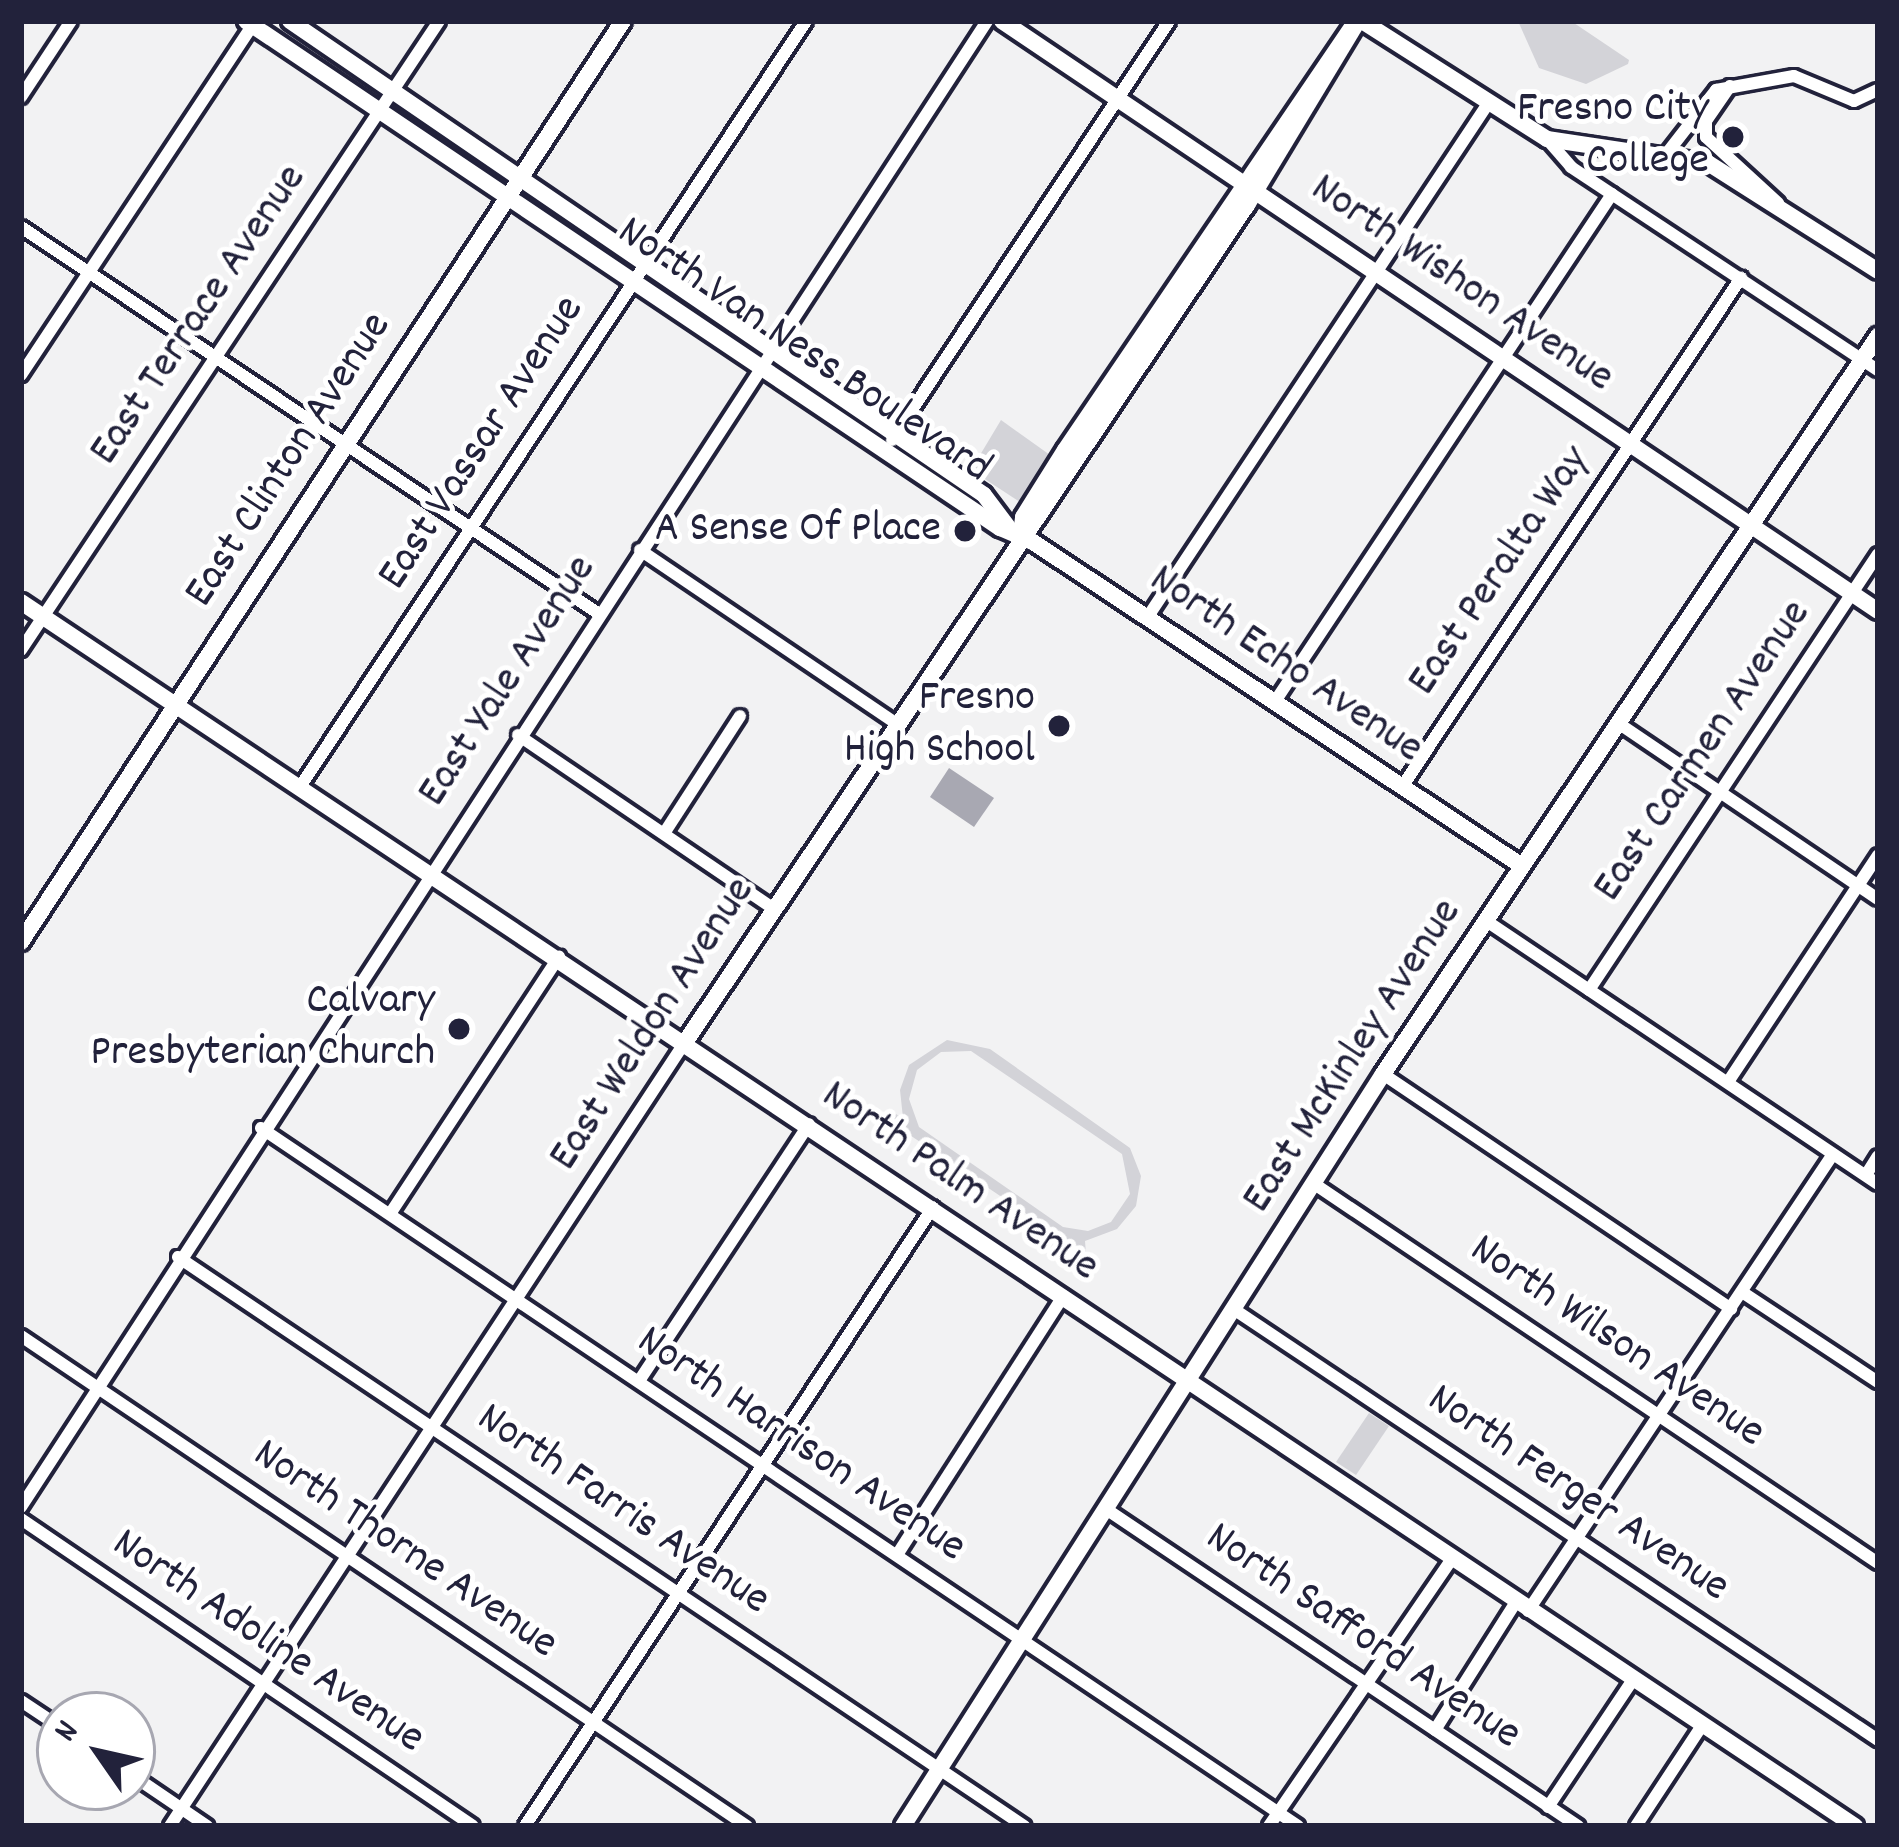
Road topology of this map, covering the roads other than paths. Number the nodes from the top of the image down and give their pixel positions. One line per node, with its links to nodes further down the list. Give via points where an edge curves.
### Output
1 (71, 21): 14 (street)
2 (290, 21): 12 (main road, North Van Ness Boulevard)
3 (439, 21): 12 (street, East Terrace Avenue)
4 (623, 21): 20 (main road, East Clinton Avenue)
5 (806, 21): 26 (street, East Vassar Avenue)
6 (987, 21): 33 (street, East Yale Avenue)
7 (1002, 21): 15 (main road, North Wishon Avenue)
8 (1169, 21): 15 (street)
9 (1359, 21): 16 (main road); 21 (main road, East Weldon Avenue)
10 (251, 22): 17 (main road, North Van Ness Boulevard); 29 (street)
11 (1730, 86): 13 (street, via 1794,76 1859,101); 19 (street, via 1716,90); 24 (street, via 1706,121 1706,137)
12 (394, 88): 17 (street, East Terrace Avenue); 20 (main road, North Van Ness Boulevard)
13 (1878, 90)
14 (21, 97)
15 (1117, 99): 21 (main road, North Wishon Avenue); 39 (street)
16 (1487, 105): 18 (main road); 28 (street)
17 (379, 111): 23 (main road, North Van Ness Boulevard); 35 (street, East Terrace Avenue)
18 (1547, 139): 19 (main road); 22 (street)
19 (1664, 157): 24 (main road, via 1718,167)
20 (519, 176): 23 (main road, East Clinton Avenue); 26 (main road, North Van Ness Boulevard)
21 (1249, 187): 28 (main road, North Wishon Avenue); 45 (main road, East Weldon Avenue)
22 (1612, 194): 30 (street); 34 (street)
23 (506, 196): 31 (main road, North Van Ness Boulevard); 41 (main road, East Clinton Avenue)
24 (1783, 209): 27 (main road)
25 (21, 227): 29 (street)
26 (645, 262): 31 (street, East Vassar Avenue); 33 (main road, North Van Ness Boulevard)
27 (1878, 271)
28 (1377, 272): 34 (main road, North Wishon Avenue); 53 (street)
29 (89, 274): 35 (street); 38 (street)
30 (1741, 278): 37 (street); 40 (street, East Peralta Way)
31 (633, 280): 36 (main road, North Van Ness Boulevard); 44 (street, East Vassar Avenue)
32 (1878, 336): 37 (main road, East McKinley Avenue)
33 (771, 347): 36 (street, East Yale Avenue); 39 (main road, North Van Ness Boulevard)
34 (1503, 356): 40 (main road, North Wishon Avenue); 55 (street)
35 (216, 358): 41 (street); 52 (street, East Terrace Avenue)
36 (758, 365): 42 (main road, North Van Ness Boulevard); 46 (street, East Yale Avenue)
37 (1870, 365): 43 (main road, East McKinley Avenue)
38 (21, 375)
39 (896, 434): 42 (street); 45 (main road, North Van Ness Boulevard, via 996,505)
40 (1630, 442): 43 (main road, North Wishon Avenue); 62 (street, East Peralta Way)
41 (344, 443): 44 (street); 56 (main road, East Clinton Avenue)
42 (885, 451): 45 (main road, North Van Ness Boulevard)
43 (1753, 525): 48 (main road, North Wishon Avenue); 59 (main road, East McKinley Avenue)
44 (473, 528): 51 (street); 61 (street, East Vassar Avenue)
45 (1014, 531): 53 (main road, North Echo Avenue); 58 (main road, East Weldon Avenue)
46 (640, 550): 51 (street, East Yale Avenue); 58 (street)
47 (1878, 554): 48 (street, East Carmen Avenue)
48 (1852, 593): 50 (main road, North Wishon Avenue); 63 (street, East Carmen Avenue)
49 (21, 602): 52 (main road, North Palm Avenue)
50 (1878, 610)
51 (596, 612): 60 (street, East Yale Avenue)
52 (43, 616): 54 (street, East Terrace Avenue); 56 (main road, North Palm Avenue)
53 (1148, 617): 55 (main road, North Echo Avenue)
54 (21, 650)
55 (1274, 703): 62 (main road, North Echo Avenue)
56 (176, 705): 61 (main road, North Palm Avenue); 72 (main road, East Clinton Avenue)
57 (740, 716): 64 (street)
58 (896, 723): 70 (main road, East Weldon Avenue)
59 (1621, 725): 63 (street); 66 (main road, East McKinley Avenue)
60 (518, 735): 64 (street); 67 (street, East Yale Avenue)
61 (300, 787): 67 (main road, North Palm Avenue)
62 (1402, 787): 66 (main road, North Echo Avenue)
63 (1720, 792): 68 (street); 74 (street, East Carmen Avenue)
64 (664, 832): 70 (street)
65 (1878, 855): 68 (street)
66 (1522, 866): 71 (main road, East McKinley Avenue)
67 (429, 870): 73 (main road, North Palm Avenue); 79 (street, East Yale Avenue)
68 (1858, 885): 69 (street); 77 (street)
69 (1878, 899)
70 (773, 908): 75 (main road, East Weldon Avenue)
71 (1485, 920): 74 (street); 76 (main road, East McKinley Avenue)
72 (21, 942)
73 (559, 957): 75 (main road, North Palm Avenue); 86 (street)
74 (1589, 990): 77 (street)
75 (686, 1041): 78 (main road, North Palm Avenue); 90 (street, East Weldon Avenue)
76 (1383, 1074): 83 (main road, East McKinley Avenue); 92 (street)
77 (1728, 1082): 80 (street)
78 (809, 1124): 85 (main road, North Palm Avenue); 94 (street)
79 (261, 1128): 86 (street, North Harrison Avenue); 87 (street, East Yale Avenue)
80 (1833, 1154): 82 (street); 88 (street)
81 (1878, 1156): 82 (street)
82 (1865, 1175): 84 (street)
83 (1313, 1183): 91 (main road, East McKinley Avenue); 98 (street, North Wilson Avenue)
84 (1878, 1184)
85 (933, 1208): 89 (main road, North Palm Avenue); 100 (street)
86 (390, 1214): 90 (street, North Harrison Avenue)
87 (178, 1257): 97 (street, East Yale Avenue); 99 (street, North Farris Avenue)
88 (1742, 1292): 92 (street); 95 (street)
89 (1063, 1296): 96 (main road, North Palm Avenue); 105 (street)
90 (518, 1298): 94 (street, North Harrison Avenue); 99 (street, East Weldon Avenue)
91 (1235, 1310): 96 (main road, East McKinley Avenue); 104 (street, North Ferger Avenue)
92 (1731, 1310): 98 (street)
93 (21, 1336): 97 (street, North Thorne Avenue)
94 (639, 1381): 100 (street, North Harrison Avenue)
95 (1878, 1382)
96 (1190, 1383): 102 (main road, East McKinley Avenue); 107 (main road, North Palm Avenue)
97 (97, 1387): 101 (street, East Yale Avenue); 106 (street, North Thorne Avenue)
98 (1660, 1416): 104 (street); 108 (street, North Wilson Avenue)
99 (435, 1428): 106 (street, East Weldon Avenue); 109 (street, North Farris Avenue)
100 (764, 1464): 105 (street, North Harrison Avenue); 109 (street)
101 (21, 1507)
102 (1106, 1509): 111 (main road, East McKinley Avenue); 114 (street, North Safford Avenue)
103 (21, 1519): 113 (street, North Adoline Avenue)
104 (1578, 1538): 110 (street); 118 (street, North Ferger Avenue)
105 (897, 1555): 111 (street, North Harrison Avenue)
106 (350, 1557): 113 (street, East Weldon Avenue); 115 (street, North Thorne Avenue)
107 (1452, 1558): 110 (main road, North Palm Avenue); 114 (street)
108 (1878, 1563)
109 (680, 1593): 115 (street); 119 (street, North Farris Avenue)
110 (1522, 1606): 112 (main road, North Palm Avenue); 117 (street)
111 (1022, 1642): 119 (main road, East McKinley Avenue); 123 (street, North Harrison Avenue)
112 (1634, 1678): 116 (main road, North Palm Avenue); 121 (street)
113 (265, 1684): 122 (street, East Weldon Avenue); 126 (street, North Adoline Avenue)
114 (1363, 1684): 117 (street, North Safford Avenue); 123 (street)
115 (595, 1724): 127 (street); 128 (street, North Thorne Avenue)
116 (1703, 1724): 134 (street); 135 (main road, North Palm Avenue)
117 (1435, 1730): 121 (street, North Safford Avenue)
118 (1878, 1740)
119 (939, 1771): 129 (main road, East McKinley Avenue); 130 (street, North Farris Avenue)
120 (156, 1791): 122 (street)
121 (1548, 1808): 133 (street, North Safford Avenue)
122 (182, 1809): 124 (street, East Weldon Avenue); 125 (street)
123 (1277, 1813): 131 (street); 132 (street, North Harrison Avenue)
124 (170, 1826)
125 (207, 1826)
126 (473, 1826)
127 (525, 1826)
128 (747, 1826)
129 (903, 1826)
130 (1024, 1826)
131 (1269, 1826)
132 (1298, 1826)
133 (1578, 1826)
134 (1636, 1826)
135 (1855, 1826)

